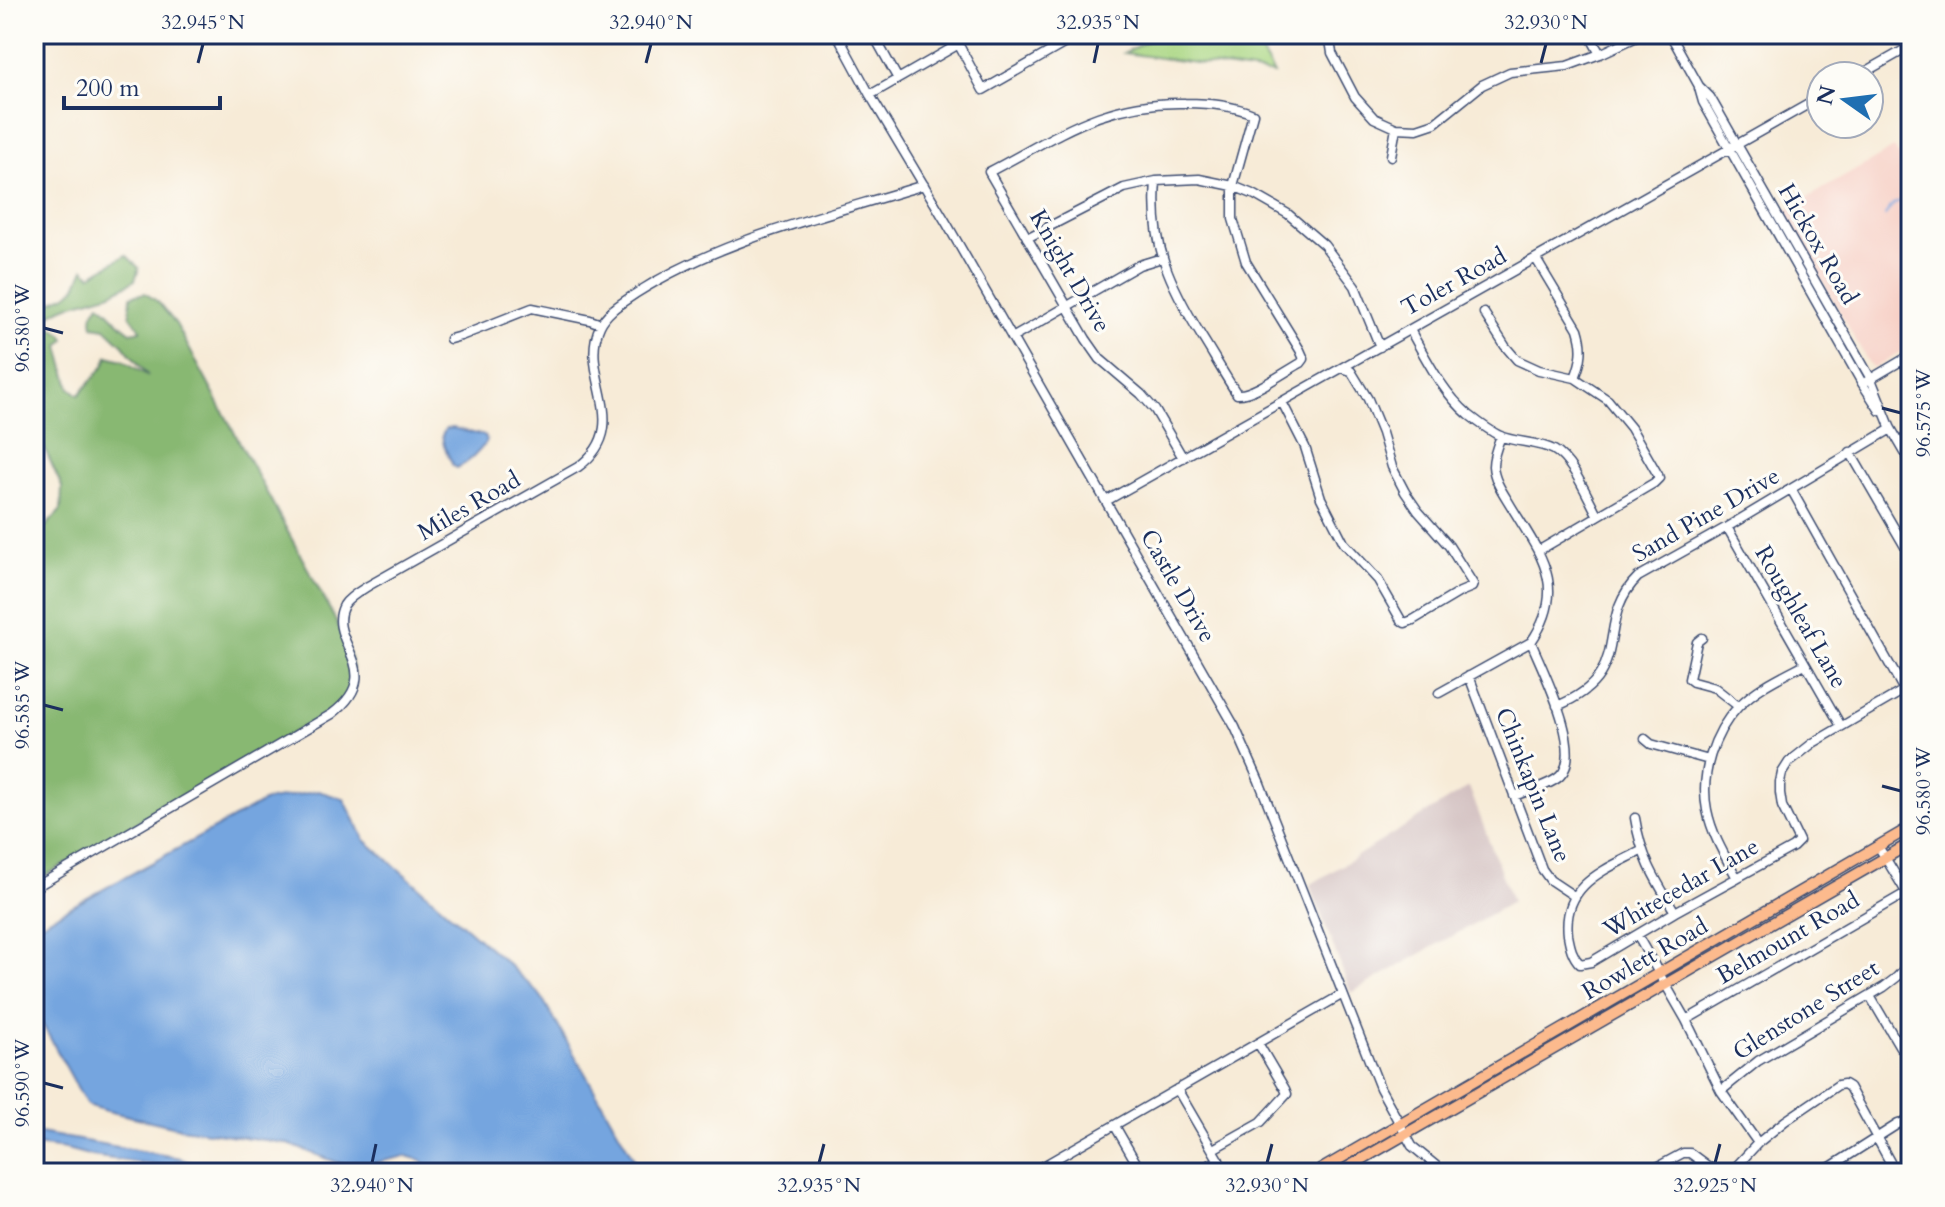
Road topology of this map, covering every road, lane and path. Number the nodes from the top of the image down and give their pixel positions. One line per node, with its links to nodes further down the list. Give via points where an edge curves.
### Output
1 (837, 34): 16 (street, Castle Drive)
2 (873, 34): 15 (street)
3 (953, 34): 11 (street)
4 (1081, 34): 11 (street, via 983,90)
5 (1329, 34): 18 (street, via 1332,53 1355,97 1374,118)
6 (1589, 34): 13 (street)
7 (1629, 34): 10 (street)
8 (1643, 34): 10 (street)
9 (1670, 34): 19 (street, Hickox Road)
10 (1621, 43): 13 (street)
11 (959, 44): 15 (street)
12 (1911, 46): 14 (street)
13 (1600, 54): 18 (street, via 1567,66 1510,72 1482,85 1435,123)
14 (1885, 61)
15 (898, 79): 16 (street)
16 (870, 95): 22 (street, Castle Drive)
17 (1805, 106): 19 (street, Toler Road)
18 (1396, 128): 20 (street)
19 (1734, 147): 26 (street, Toler Road); 27 (street, Hickox Road)
20 (1391, 156)
21 (1156, 181): 23 (street, via 1199,179); 24 (street, via 1124,188); 25 (street)
22 (924, 185): 32 (street, via 699,258 622,303); 34 (street, Castle Drive)
23 (1233, 186): 24 (street, Knight Drive, via 1253,114 1205,103 1113,111 1071,127 989,172); 25 (street, via 1241,252 1300,350 1301,363 1237,394 1178,297); 36 (street, via 1288,214 1324,245 1355,286)
24 (1027, 238): 29 (street, Knight Drive)
25 (1162, 258): 29 (street, via 1139,265)
26 (1536, 259): 33 (street, Toler Road); 40 (street, via 1578,329 1583,354)
27 (1800, 263): 28 (street, Hickox Road); 31 (street, Hickox Road)
28 (1803, 277): 31 (street, via 1829,320); 41 (street, Hickox Road)
29 (1067, 306): 34 (street); 46 (street, Knight Drive, via 1100,359 1155,410)
30 (1484, 313): 40 (street, via 1517,360)
31 (1838, 321): 41 (street, Hickox Road)
32 (601, 324): 35 (street, via 532,308); 73 (street, Miles Road, via 595,354 605,423 597,450 578,467 346,602 341,624 357,674 343,706)
33 (1410, 330): 36 (street, Toler Road); 44 (street, via 1448,395)
34 (1012, 338): 49 (street, Castle Drive)
35 (450, 339)
36 (1380, 347): 38 (street, Toler Road)
37 (1907, 358): 39 (street); 41 (street)
38 (1342, 368): 42 (street, Toler Road); 42 (street, via 1351,371 1368,399 1405,492 1449,546 1472,587 1405,623 1401,620 1378,580 1344,543)
39 (1911, 374)
40 (1575, 378): 50 (street, via 1620,413 1659,478)
41 (1866, 381): 43 (street, Hickox Road)
42 (1282, 402): 46 (street, Toler Road)
43 (1891, 429): 45 (street, Sand Pine Drive); 47 (street, Hickox Road)
44 (1501, 436): 50 (street, via 1561,455); 52 (street, via 1494,460 1496,478)
45 (1850, 452): 48 (street, Sand Pine Drive); 53 (street)
46 (1183, 458): 49 (street, Toler Road)
47 (1911, 463)
48 (1791, 489): 51 (street, Sand Pine Drive); 58 (street)
49 (1106, 501): 80 (street, Castle Drive, via 1235,727)
50 (1598, 516): 52 (street)
51 (1727, 527): 56 (street, Roughleaf Lane); 60 (street, Sand Pine Drive, via 1630,585 1599,678 1581,695)
52 (1538, 551): 55 (street, via 1550,583 1543,621)
53 (1911, 557)
54 (1702, 638): 61 (street, via 1689,679 1715,688)
55 (1531, 642): 57 (street); 60 (street)
56 (1805, 664): 61 (street); 62 (street, Roughleaf Lane)
57 (1469, 676): 59 (street); 65 (street, Chinkapin Lane)
58 (1907, 688): 62 (street)
59 (1439, 693)
60 (1557, 706): 65 (street, via 1568,745 1565,771)
61 (1738, 706): 64 (street)
62 (1841, 726): 72 (street, Whitecedar Lane, via 1796,755 1782,773 1782,806 1799,841)
63 (1645, 739): 64 (street)
64 (1709, 760): 72 (street, via 1707,810)
65 (1514, 796): 75 (street, Chinkapin Lane, via 1545,875)
66 (1635, 818): 70 (street)
67 (1911, 827): 69 (main road, Rowlett Road)
68 (1911, 843): 71 (main road, Rowlett Road)
69 (1878, 846): 71 (street); 79 (main road, Rowlett Road)
70 (1641, 851): 75 (street, via 1595,875); 76 (street)
71 (1886, 857): 74 (street); 79 (main road, Rowlett Road)
72 (1737, 878): 76 (street, Whitecedar Lane)
73 (34, 888)
74 (1910, 894): 82 (street, Belmount Road)
75 (1574, 896): 77 (street, Whitecedar Lane, via 1568,928 1572,953 1580,964)
76 (1675, 912): 77 (street, Whitecedar Lane)
77 (1637, 935): 79 (street)
78 (1911, 962): 81 (street, Glenstone Street)
79 (1662, 978): 82 (street); 83 (main road, Rowlett Road); 85 (main road, Rowlett Road)
80 (1343, 994): 84 (street); 91 (street, Castle Drive, via 1372,1072)
81 (1870, 996): 86 (street, via 1900,1047); 88 (street, Glenstone Street, via 1758,1061)
82 (1686, 1020): 88 (street)
83 (1559, 1032): 85 (main road); 91 (main road, Rowlett Road)
84 (1258, 1043): 87 (street); 94 (street, via 1287,1094 1261,1122)
85 (1565, 1043): 91 (main road, Rowlett Road)
86 (1911, 1054)
87 (1177, 1089): 90 (street); 94 (street)
88 (1721, 1091): 93 (street)
89 (1911, 1120): 92 (street)
90 (1115, 1126): 96 (street); 97 (street)
91 (1402, 1129): 100 (main road); 101 (main road); 102 (street, Castle Drive, via 1412,1146)
92 (1877, 1137): 93 (street, via 1844,1084); 106 (street); 107 (street)
93 (1758, 1143): 105 (street)
94 (1213, 1149): 95 (street)
95 (1219, 1160): 98 (street); 99 (street)
96 (1031, 1173)
97 (1142, 1173)
98 (1194, 1173)
99 (1226, 1173)
100 (1315, 1173)
101 (1338, 1173)
102 (1445, 1173)
103 (1646, 1173): 104 (street, via 1683,1153 1695,1155)
104 (1717, 1173)
105 (1730, 1173)
106 (1821, 1173)
107 (1896, 1173)

